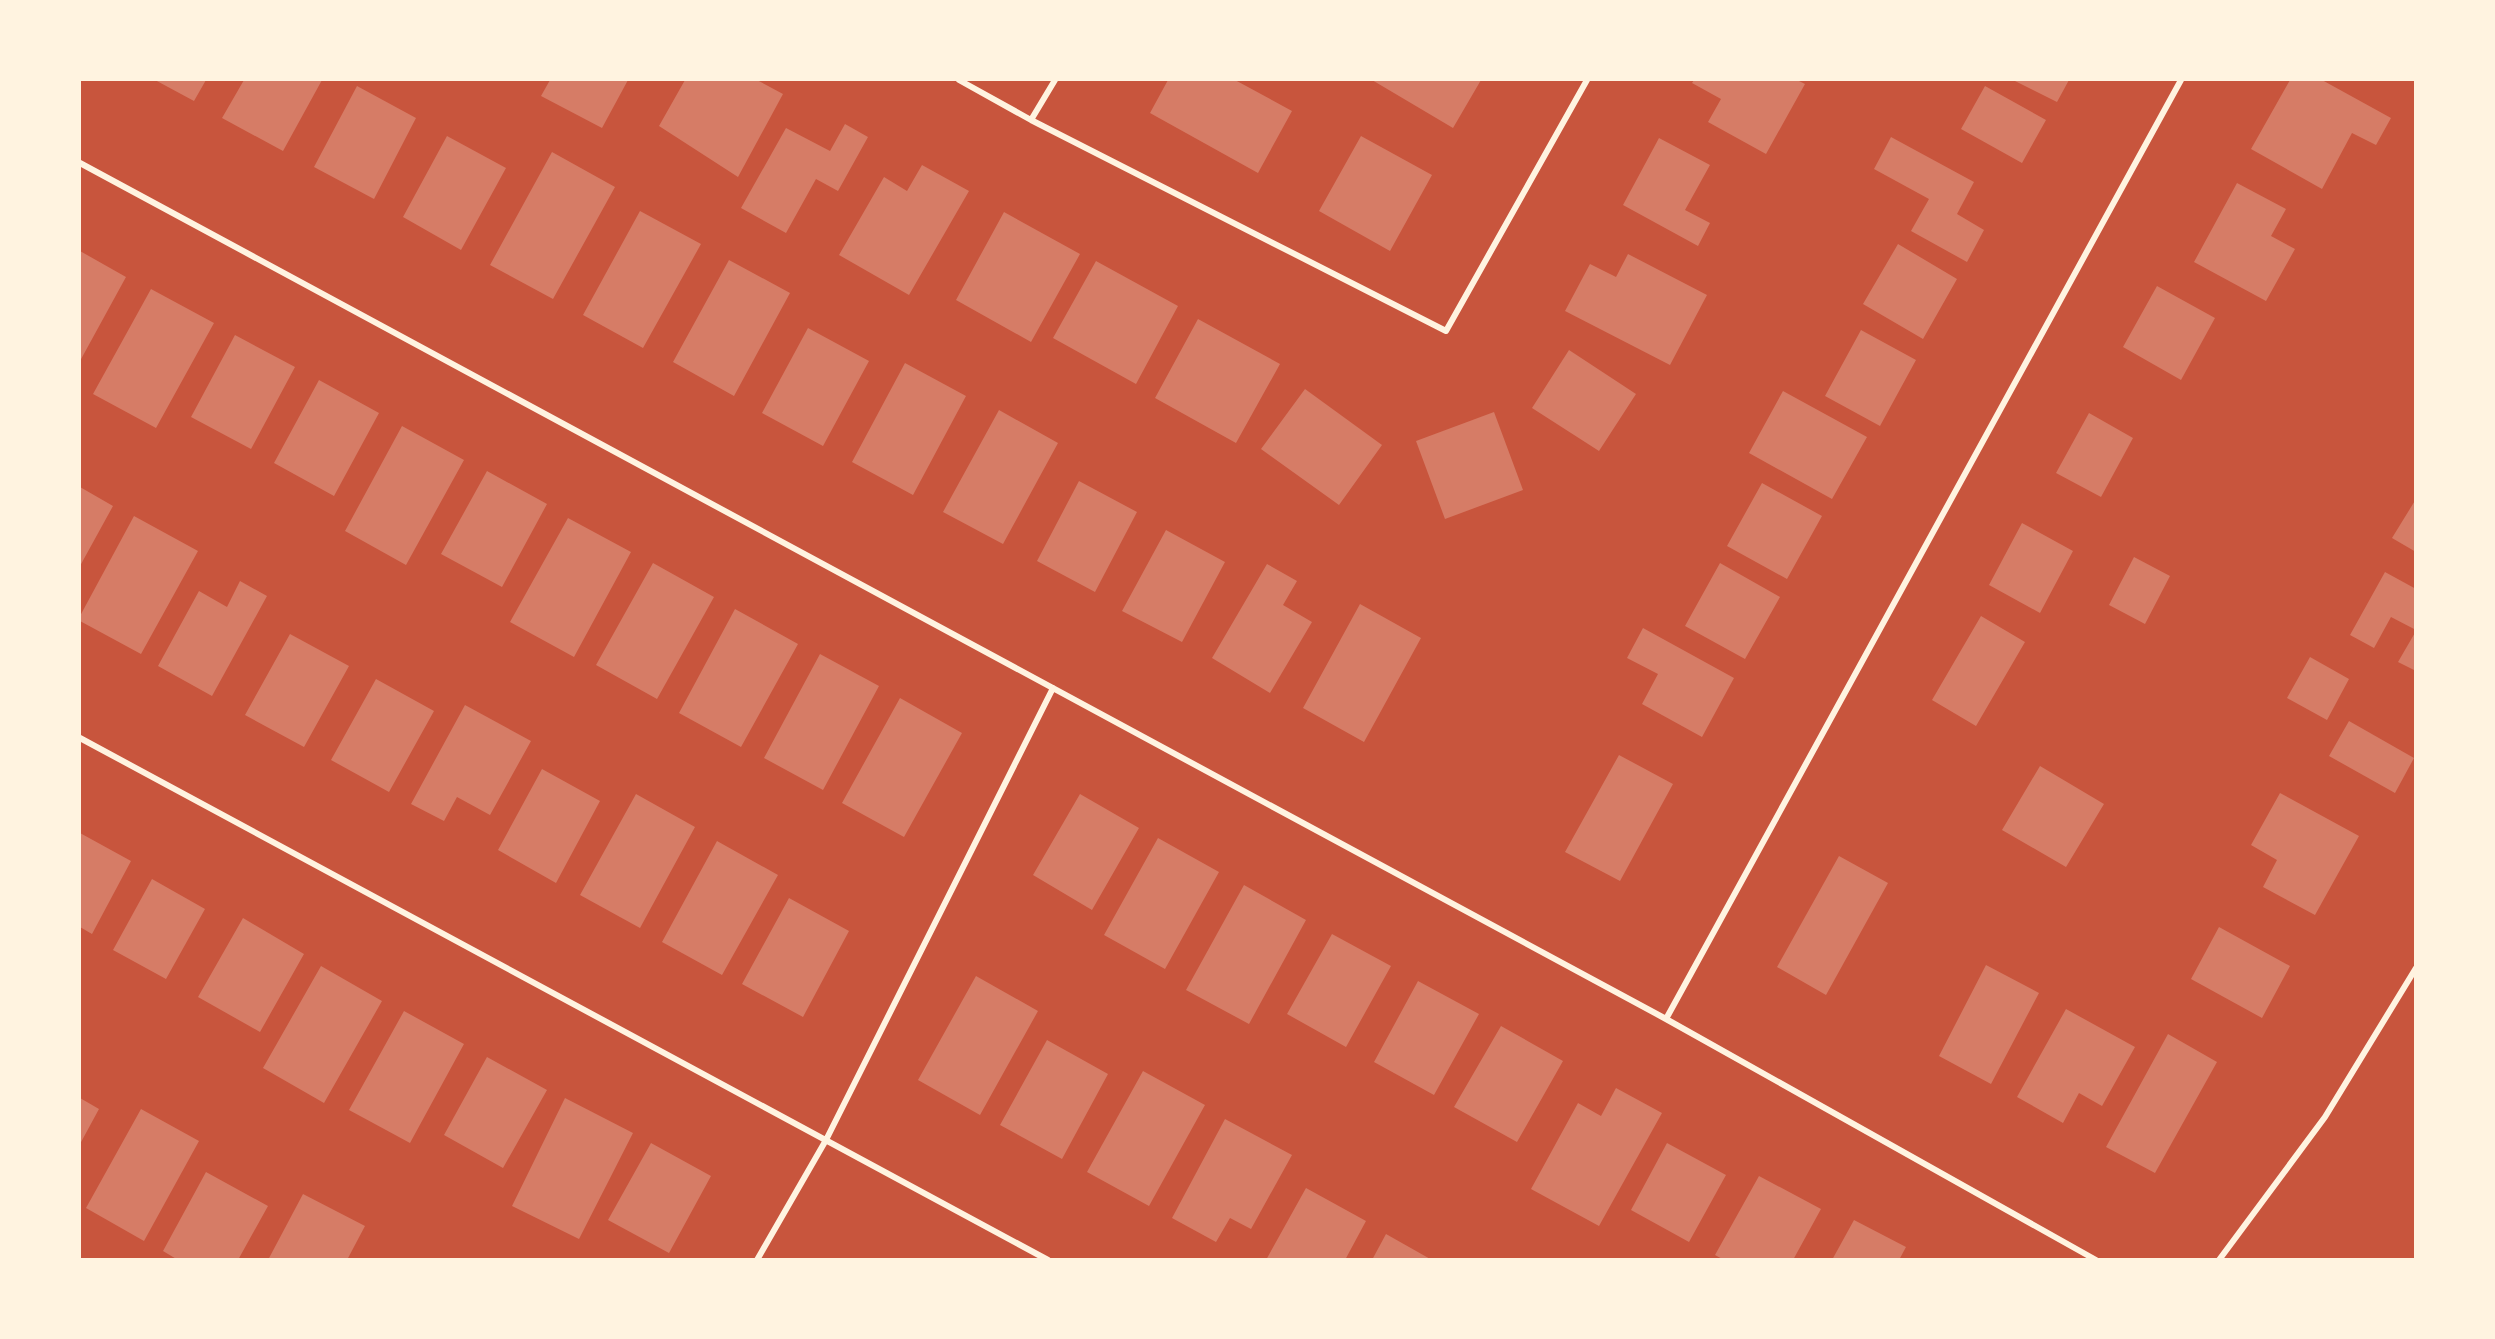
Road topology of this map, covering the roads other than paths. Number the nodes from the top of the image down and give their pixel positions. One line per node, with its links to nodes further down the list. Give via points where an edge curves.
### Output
1 (959, 80): 5 (street)
2 (1055, 80): 5 (street)
3 (1587, 80): 5 (street, via 1446,331)
4 (2181, 80): 10 (street)
5 (1031, 120)
6 (80, 163): 7 (street)
7 (1053, 688): 10 (street); 11 (street)
8 (80, 738): 11 (street)
9 (2415, 968): 15 (street, via 2325,1117)
10 (1666, 1019): 14 (street)
11 (826, 1140): 12 (street); 13 (street)
12 (757, 1260)
13 (1048, 1260)
14 (2096, 1260)
15 (2219, 1260)

